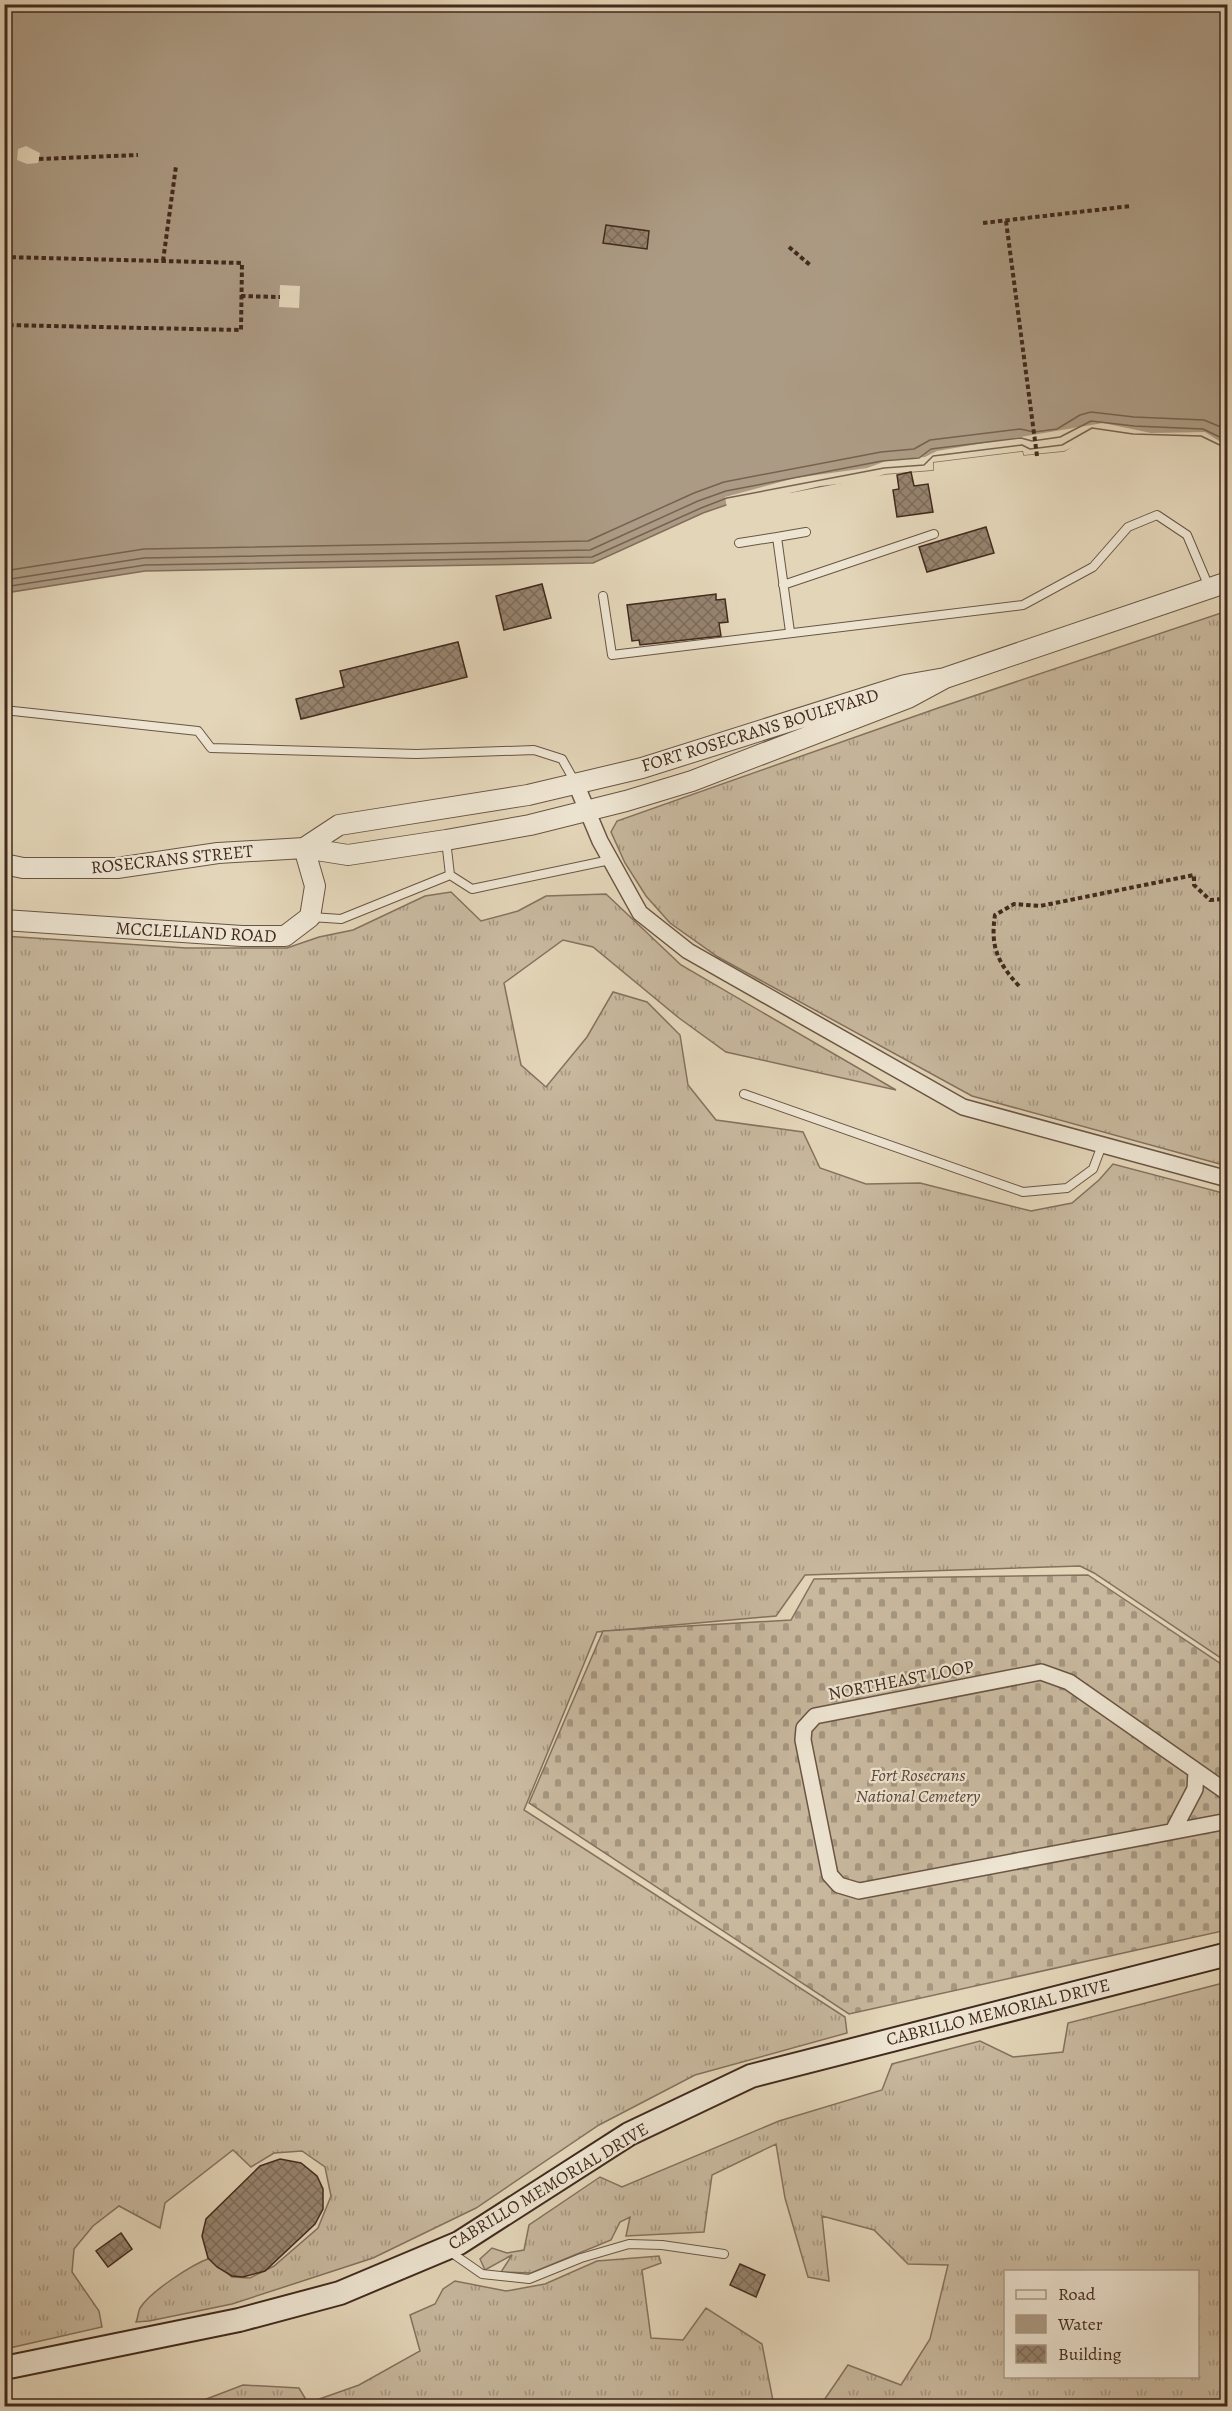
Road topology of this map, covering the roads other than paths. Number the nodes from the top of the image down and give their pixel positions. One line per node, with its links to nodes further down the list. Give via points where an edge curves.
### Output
1 (806, 532): 3 (lane)
2 (934, 534): 5 (lane)
3 (777, 537): 4 (lane); 5 (lane)
4 (739, 543)
5 (783, 585): 8 (lane)
6 (1219, 585): 8 (lane, via 1187,535 1157,515 1128,527 1093,567 1023,605); 9 (street, FORT ROSECRANS BOULEVARD)
7 (603, 596): 8 (lane, via 612,655)
8 (790, 632)
9 (945, 678): 11 (street, FORT ROSECRANS BOULEVARD, via 905,685 642,768); 12 (street, FORT ROSECRANS BOULEVARD, via 908,698 692,781)
10 (4, 711): 11 (lane, via 198,730 211,748 416,754 534,750 562,759)
11 (576, 784): 12 (street); 14 (street, ROSECRANS STREET, via 339,825)
12 (586, 811): 13 (street, ROSECRANS STREET); 15 (street)
13 (446, 840): 14 (street, ROSECRANS STREET, via 348,855); 17 (lane)
14 (304, 848): 16 (street, ROSECRANS STREET, via 219,853 117,868); 18 (street, via 315,886)
15 (610, 860): 17 (lane, via 472,889); 21 (street, via 640,913 688,951 963,1107)
16 (4, 864)
17 (450, 875): 18 (lane, via 341,919)
18 (310, 917): 19 (street, MCCLELLAND ROAD, via 285,936)
19 (4, 920)
20 (744, 1094): 21 (lane, via 1023,1192 1067,1188 1093,1169)
21 (1102, 1145): 22 (street)
22 (1227, 1179)
23 (1192, 1768): 24 (street, NORTHEAST LOOP); 26 (street, via 1195,1789); 26 (street, NORTHEAST LOOP, via 1069,1682 1041,1672 815,1716 804,1728 803,1740 830,1875 839,1885 859,1891)
24 (1227, 1793)
25 (1227, 1821): 26 (street, NORTHEAST LOOP)
26 (1173, 1831)
27 (1227, 1954): 28 (main road, CABRILLO MEMORIAL DRIVE, via 751,2076 629,2134)
28 (445, 2249): 29 (lane, via 482,2274 529,2279 629,2244 662,2244); 30 (main road, CABRILLO MEMORIAL DRIVE, via 340,2293 239,2320)
29 (724, 2254)
30 (4, 2368)

